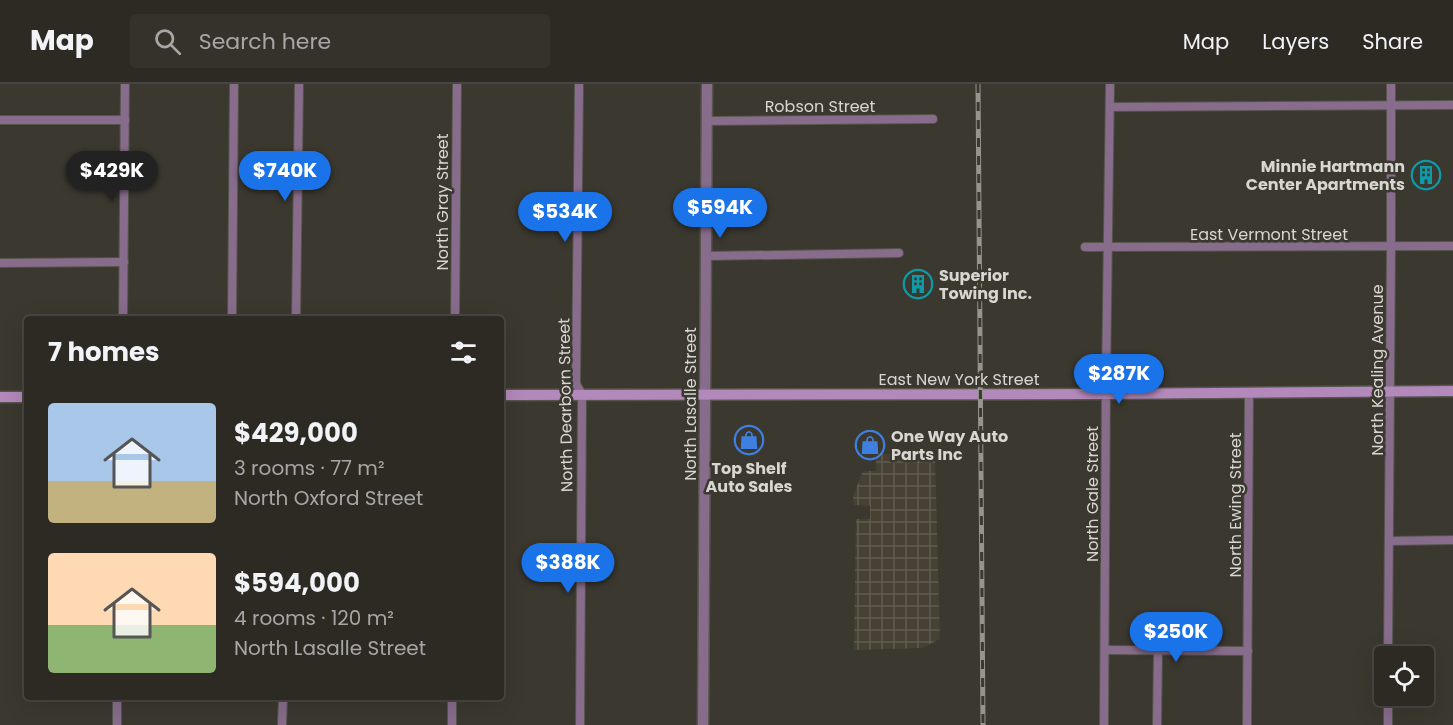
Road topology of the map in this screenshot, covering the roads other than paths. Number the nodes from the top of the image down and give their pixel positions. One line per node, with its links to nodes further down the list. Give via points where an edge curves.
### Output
1 (125, 84): 14 (street)
2 (234, 84): 25 (street)
3 (299, 84): 26 (street)
4 (456, 84): 27 (street, North Gray Street)
5 (579, 84): 31 (street, North Dearborn Street, via 576,384)
6 (707, 84): 15 (street, North Lasalle Street)
7 (1110, 84): 11 (street, North Gale Street)
8 (1391, 84): 9 (street, North Kealing Avenue)
9 (1391, 105): 10 (street); 11 (street); 19 (street, North Kealing Avenue)
10 (1453, 105)
11 (1110, 107): 18 (street, North Gale Street)
12 (933, 119): 15 (street, Robson Street)
13 (0, 120): 14 (street)
14 (125, 120): 22 (street)
15 (706, 121): 21 (street, North Lasalle Street)
16 (1453, 246): 19 (street, East Vermont Street)
17 (1085, 247): 18 (street, East Vermont Street)
18 (1108, 247): 19 (street, East Vermont Street); 33 (street, North Gale Street)
19 (1391, 247): 29 (street, North Kealing Avenue)
20 (899, 253): 21 (street)
21 (706, 256): 32 (street, North Lasalle Street)
22 (124, 262): 23 (street); 24 (street)
23 (0, 263)
24 (123, 316)
25 (232, 316)
26 (296, 316)
27 (455, 316)
28 (1453, 391): 29 (main road, East New York Street)
29 (1390, 392): 30 (main road, East New York Street); 38 (street, North Kealing Avenue)
30 (1249, 393): 33 (main road, East New York Street); 42 (street, North Ewing Street)
31 (582, 394): 32 (main road, East New York Street); 34 (main road, East New York Street); 50 (street, North Dearborn Street)
32 (705, 394): 33 (main road, East New York Street); 51 (street, North Lasalle Street)
33 (1106, 394): 40 (street, North Gale Street)
34 (504, 395)
35 (0, 397): 36 (main road)
36 (24, 397)
37 (1453, 540): 38 (street)
38 (1389, 541): 39 (street, North Kealing Avenue)
39 (1388, 646)
40 (1105, 650): 41 (street); 52 (street, North Gale Street)
41 (1158, 650): 42 (street); 53 (street)
42 (1248, 651): 54 (street, North Ewing Street)
43 (117, 700): 47 (street)
44 (283, 700): 48 (street)
45 (452, 700): 49 (street)
46 (1388, 706): 55 (street)
47 (117, 725)
48 (282, 725)
49 (452, 725)
50 (580, 725)
51 (703, 725)
52 (1104, 725)
53 (1157, 725)
54 (1247, 725)
55 (1388, 725)

